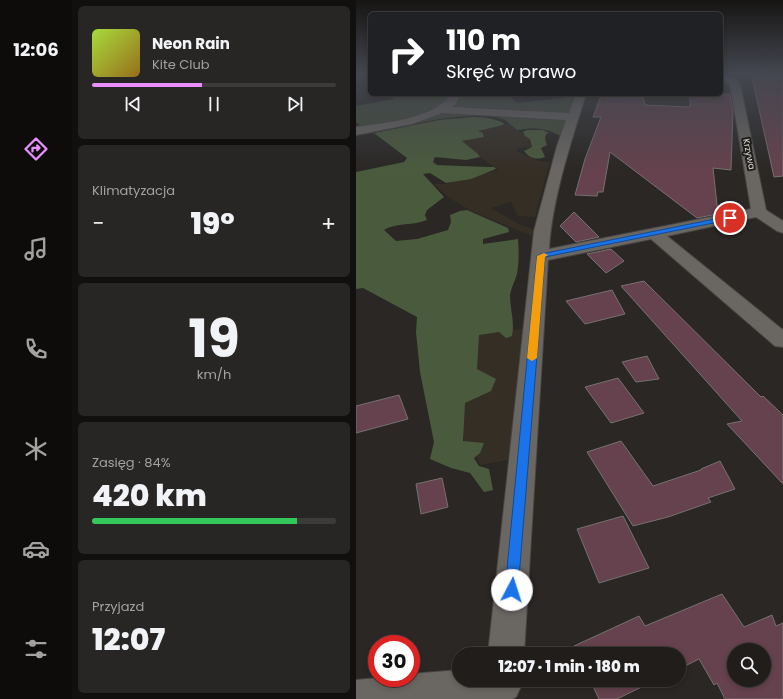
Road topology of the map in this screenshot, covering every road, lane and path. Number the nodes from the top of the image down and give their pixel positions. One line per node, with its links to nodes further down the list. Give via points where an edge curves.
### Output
1 (448, 106): 4 (street)
2 (577, 106): 5 (street)
3 (739, 106): 7 (street, Krzywa)
4 (442, 110): 5 (street); 6 (street, via 418,119)
5 (573, 117): 10 (street, via 548,201 542,231)
6 (356, 131)
7 (759, 212): 8 (street); 9 (street)
8 (783, 228)
9 (655, 234): 10 (street); 11 (street)
10 (541, 256): 12 (street)
11 (783, 341)
12 (507, 647)
13 (452, 686): 14 (street)
14 (356, 699)

